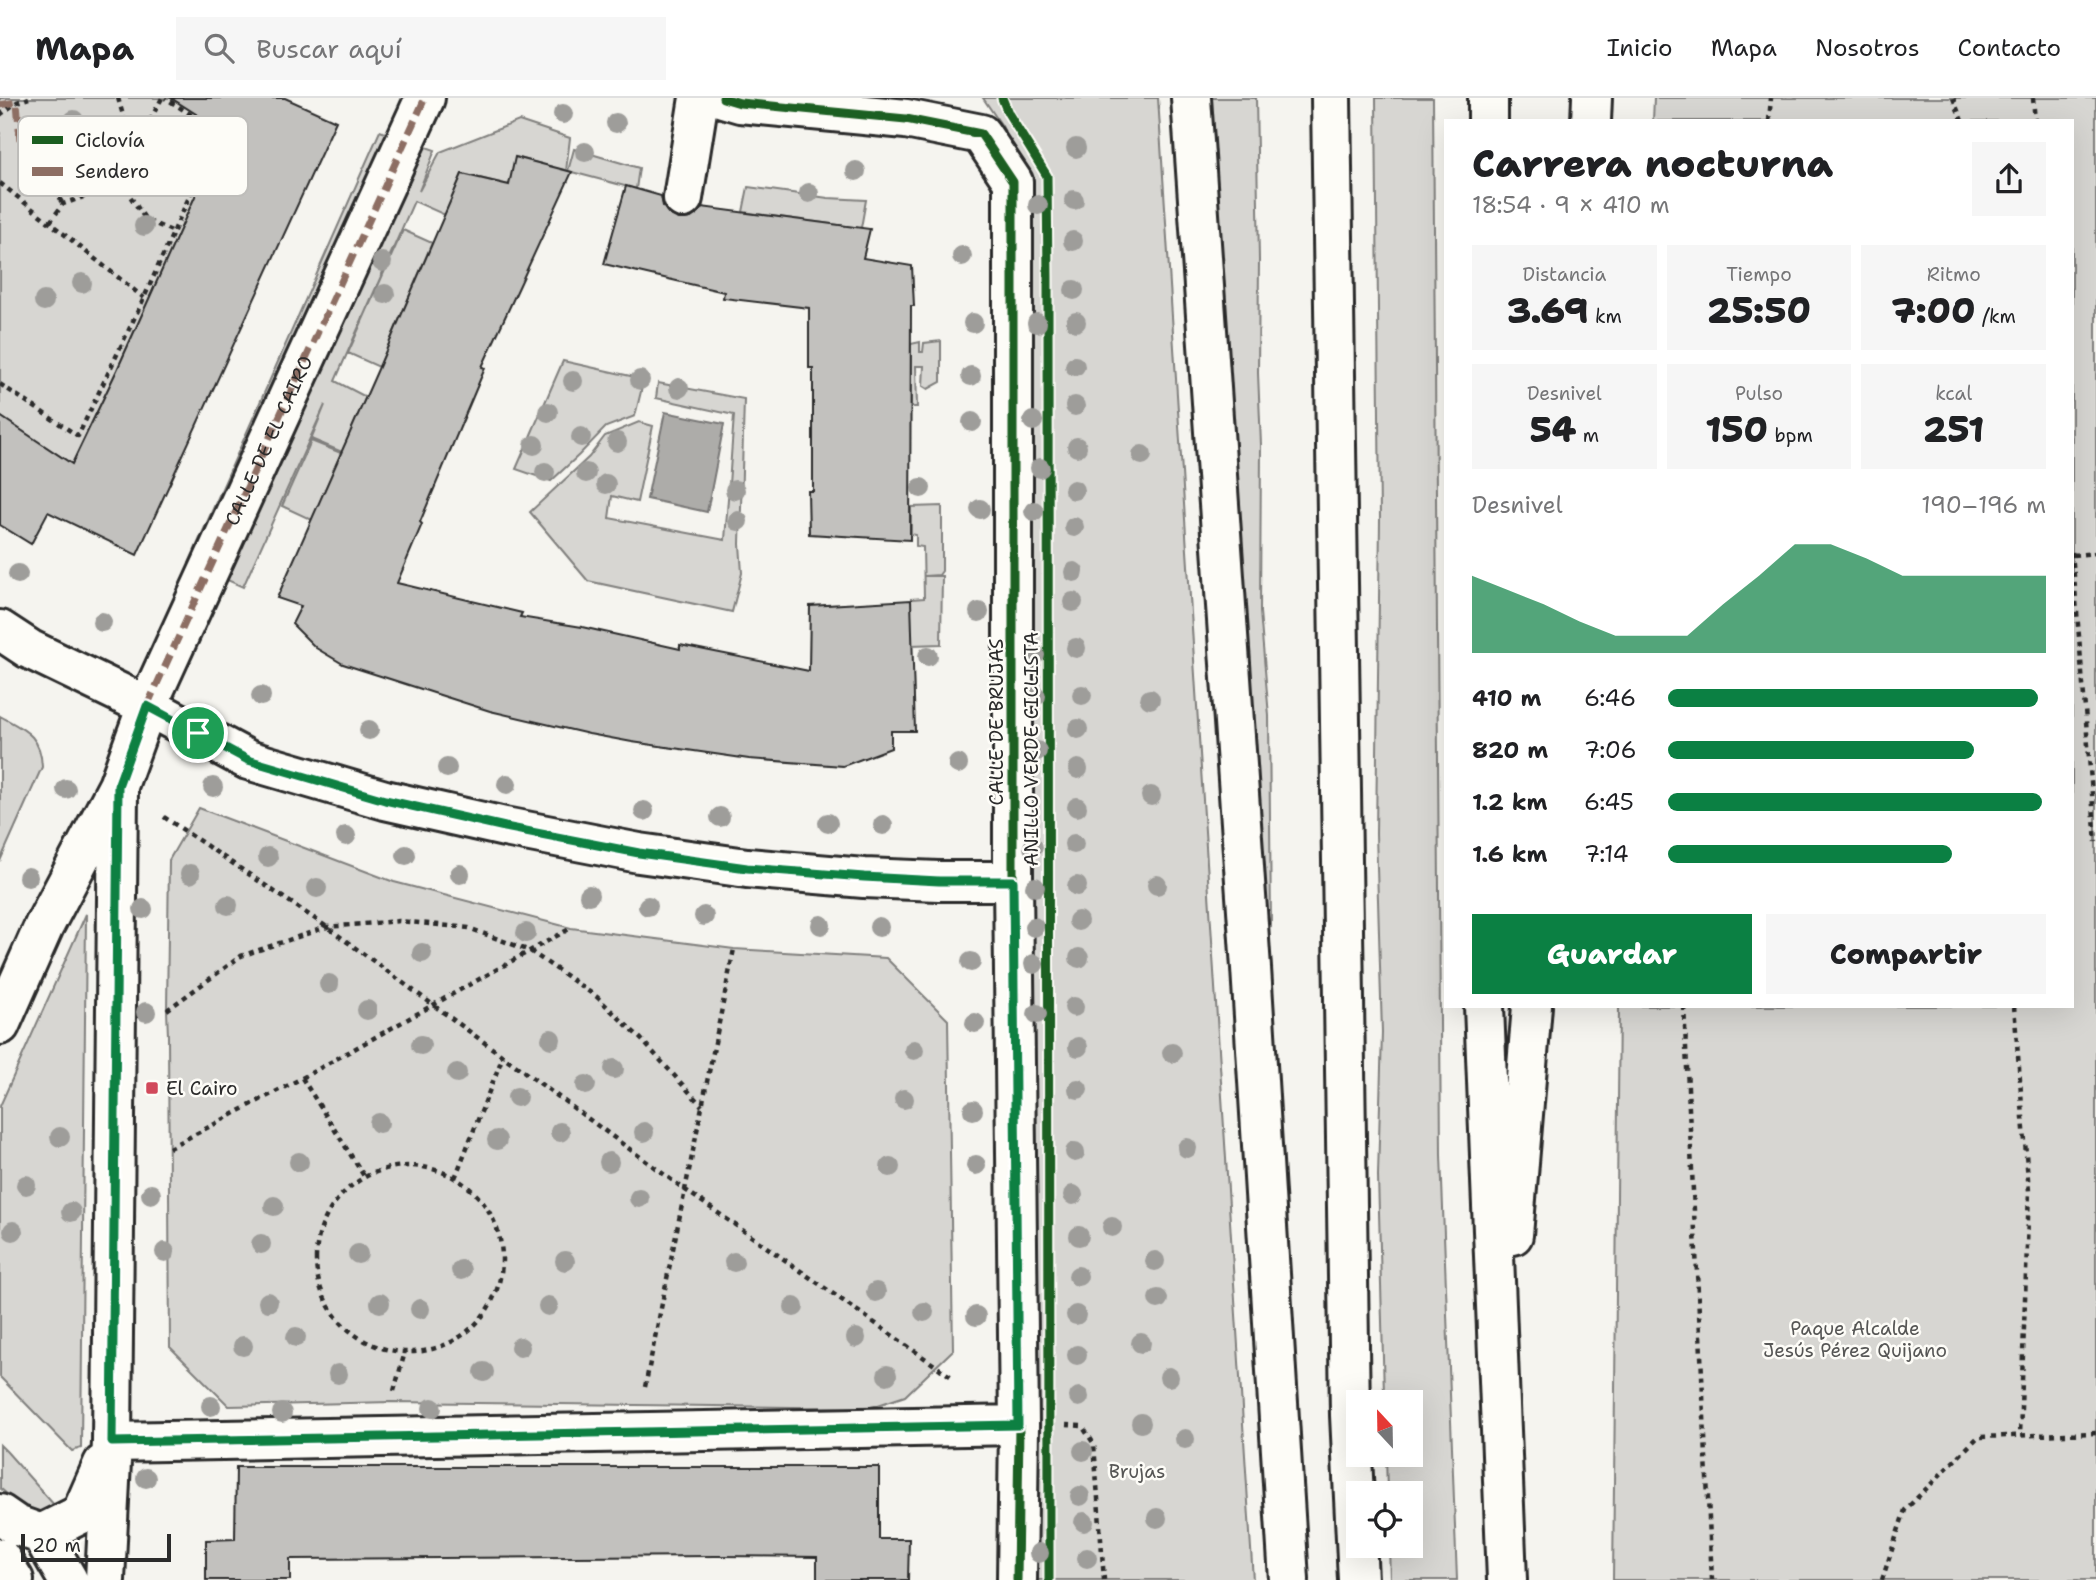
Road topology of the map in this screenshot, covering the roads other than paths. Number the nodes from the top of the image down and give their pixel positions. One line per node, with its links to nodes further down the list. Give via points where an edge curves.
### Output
1 (425, 98): 12 (main road, CALLE DE EL CAIRO)
2 (699, 98): 10 (main road)
3 (723, 98): 14 (main road, CALLE DE BRUJAS, via 906,119 981,134 1013,182)
4 (1191, 98): 28 (main road)
5 (1331, 98): 29 (main road, via 1350,1401)
6 (1488, 98): 8 (main road)
7 (1592, 98): 9 (main road)
8 (1488, 119)
9 (1591, 119)
10 (684, 198)
11 (0, 630): 12 (main road, via 29,649)
12 (147, 706): 13 (main road, CALLE DE EL CAIRO); 14 (main road, via 248,760 385,800 527,831 747,868 939,881)
13 (118, 786): 17 (main road, CALLE DE EL CAIRO, via 44,926); 20 (main road, CALLE DE EL CAIRO)
14 (1013, 881): 19 (main road, CALLE DE BRUJAS)
15 (1484, 1008): 18 (main road)
16 (1532, 1008): 18 (main road)
17 (0, 1025)
18 (1499, 1408): 30 (main road)
19 (1018, 1425): 20 (main road); 27 (main road, CALLE DE BRUJAS)
20 (112, 1442): 22 (main road, via 81,1514); 26 (main road, CALLE DE EL CAIRO)
21 (0, 1514): 22 (main road)
22 (41, 1534): 25 (main road)
23 (0, 1558): 24 (main road)
24 (14, 1580)
25 (68, 1580)
26 (105, 1580)
27 (1017, 1580)
28 (1289, 1580)
29 (1358, 1580)
30 (1507, 1580)

